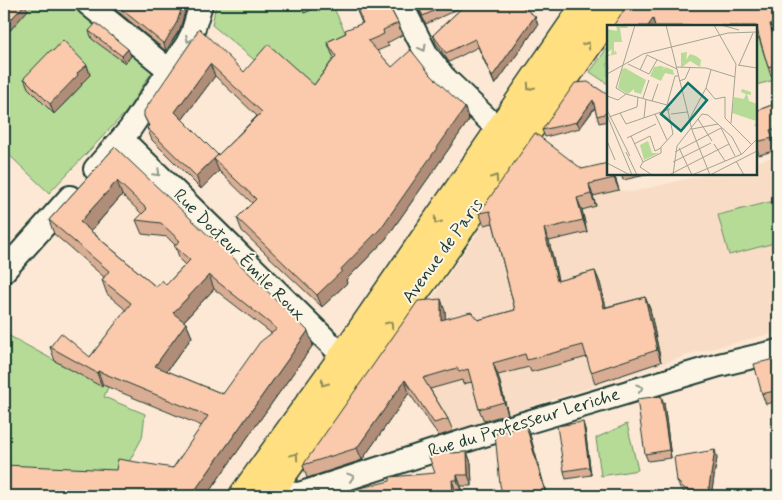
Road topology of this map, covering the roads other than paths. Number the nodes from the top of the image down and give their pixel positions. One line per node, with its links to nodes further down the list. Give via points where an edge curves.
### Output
1 (88, 4): 6 (street)
2 (202, 4): 6 (street, one-way to 6, via 192,34)
3 (401, 4): 7 (street, one-way to 7, via 427,55 444,77)
4 (587, 4): 7 (main road, Avenue de Paris, one-way to 7)
5 (616, 4): 11 (main road, Avenue de Paris, one-way to 5, via 431,270)
6 (170, 70): 8 (street)
7 (500, 131): 11 (main road, Avenue de Paris, one-way to 11)
8 (122, 139): 9 (street); 11 (street, Rue Docteur Émile Roux, one-way to 11)
9 (4, 271)
10 (778, 351): 12 (street, Rue du Professeur Leriche, one-way to 10, via 299,494 681,376)
11 (350, 363): 12 (main road, Avenue de Paris, one-way to 11); 13 (main road, Avenue de Paris, one-way to 13)
12 (268, 494)
13 (243, 496)

